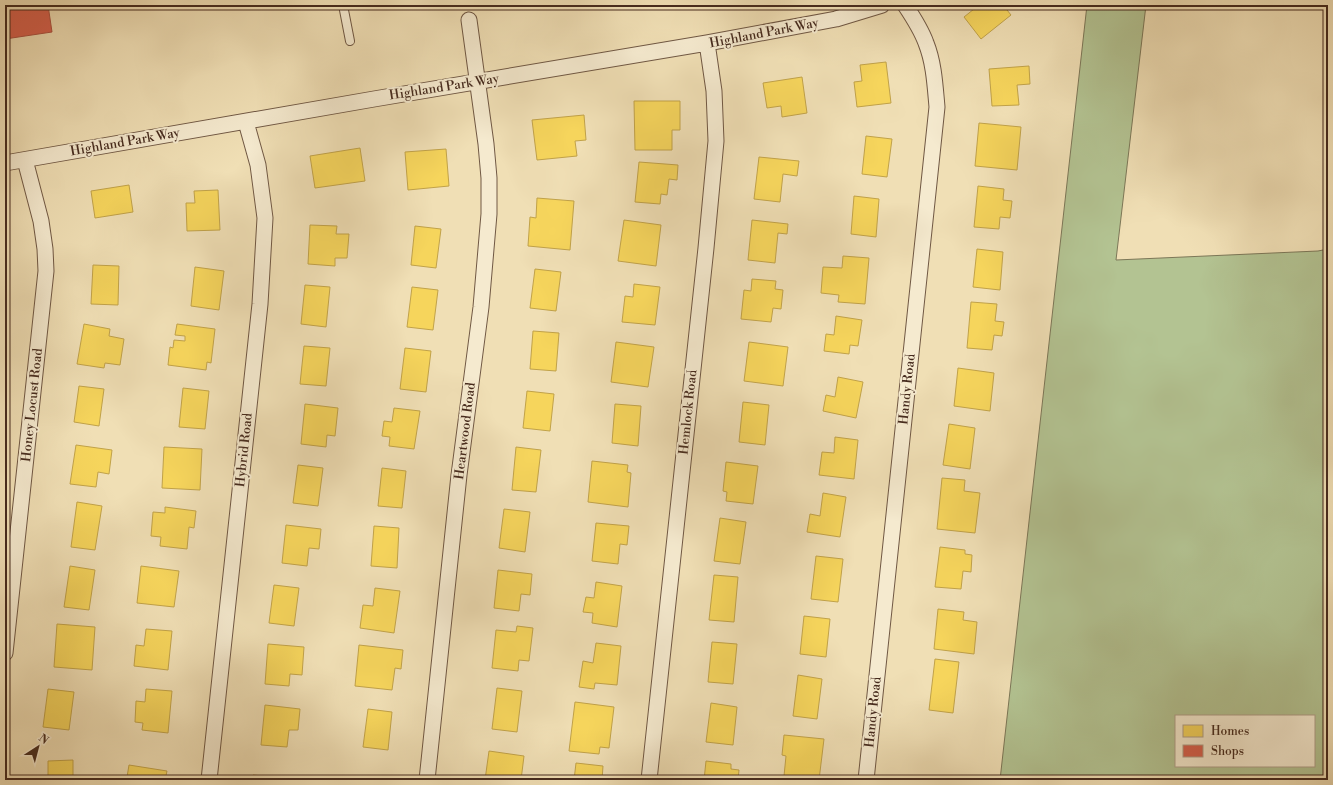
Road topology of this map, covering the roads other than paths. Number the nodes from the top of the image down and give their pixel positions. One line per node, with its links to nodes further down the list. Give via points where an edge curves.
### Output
1 (343, 5): 5 (lane)
2 (882, 5): 6 (street, Highland Park Way, via 836,19)
3 (905, 5): 15 (street, Handy Road, via 926,43 934,71 937,107)
4 (469, 20): 7 (street, Heartwood Road)
5 (350, 41)
6 (707, 43): 7 (street, Highland Park Way); 14 (street, Hemlock Road, via 714,91 716,141)
7 (477, 82): 8 (street, Highland Park Way); 13 (street, Heartwood Road, via 486,144 489,214 481,307 459,475)
8 (246, 122): 9 (street, Highland Park Way); 12 (street, Hybrid Road, via 258,165 265,218 260,304)
9 (25, 160): 10 (street, Highland Park Way); 11 (street, Honey Locust Road, via 41,221 46,271)
10 (5, 163)
11 (5, 653)
12 (209, 780)
13 (427, 780)
14 (648, 780)
15 (866, 780)

